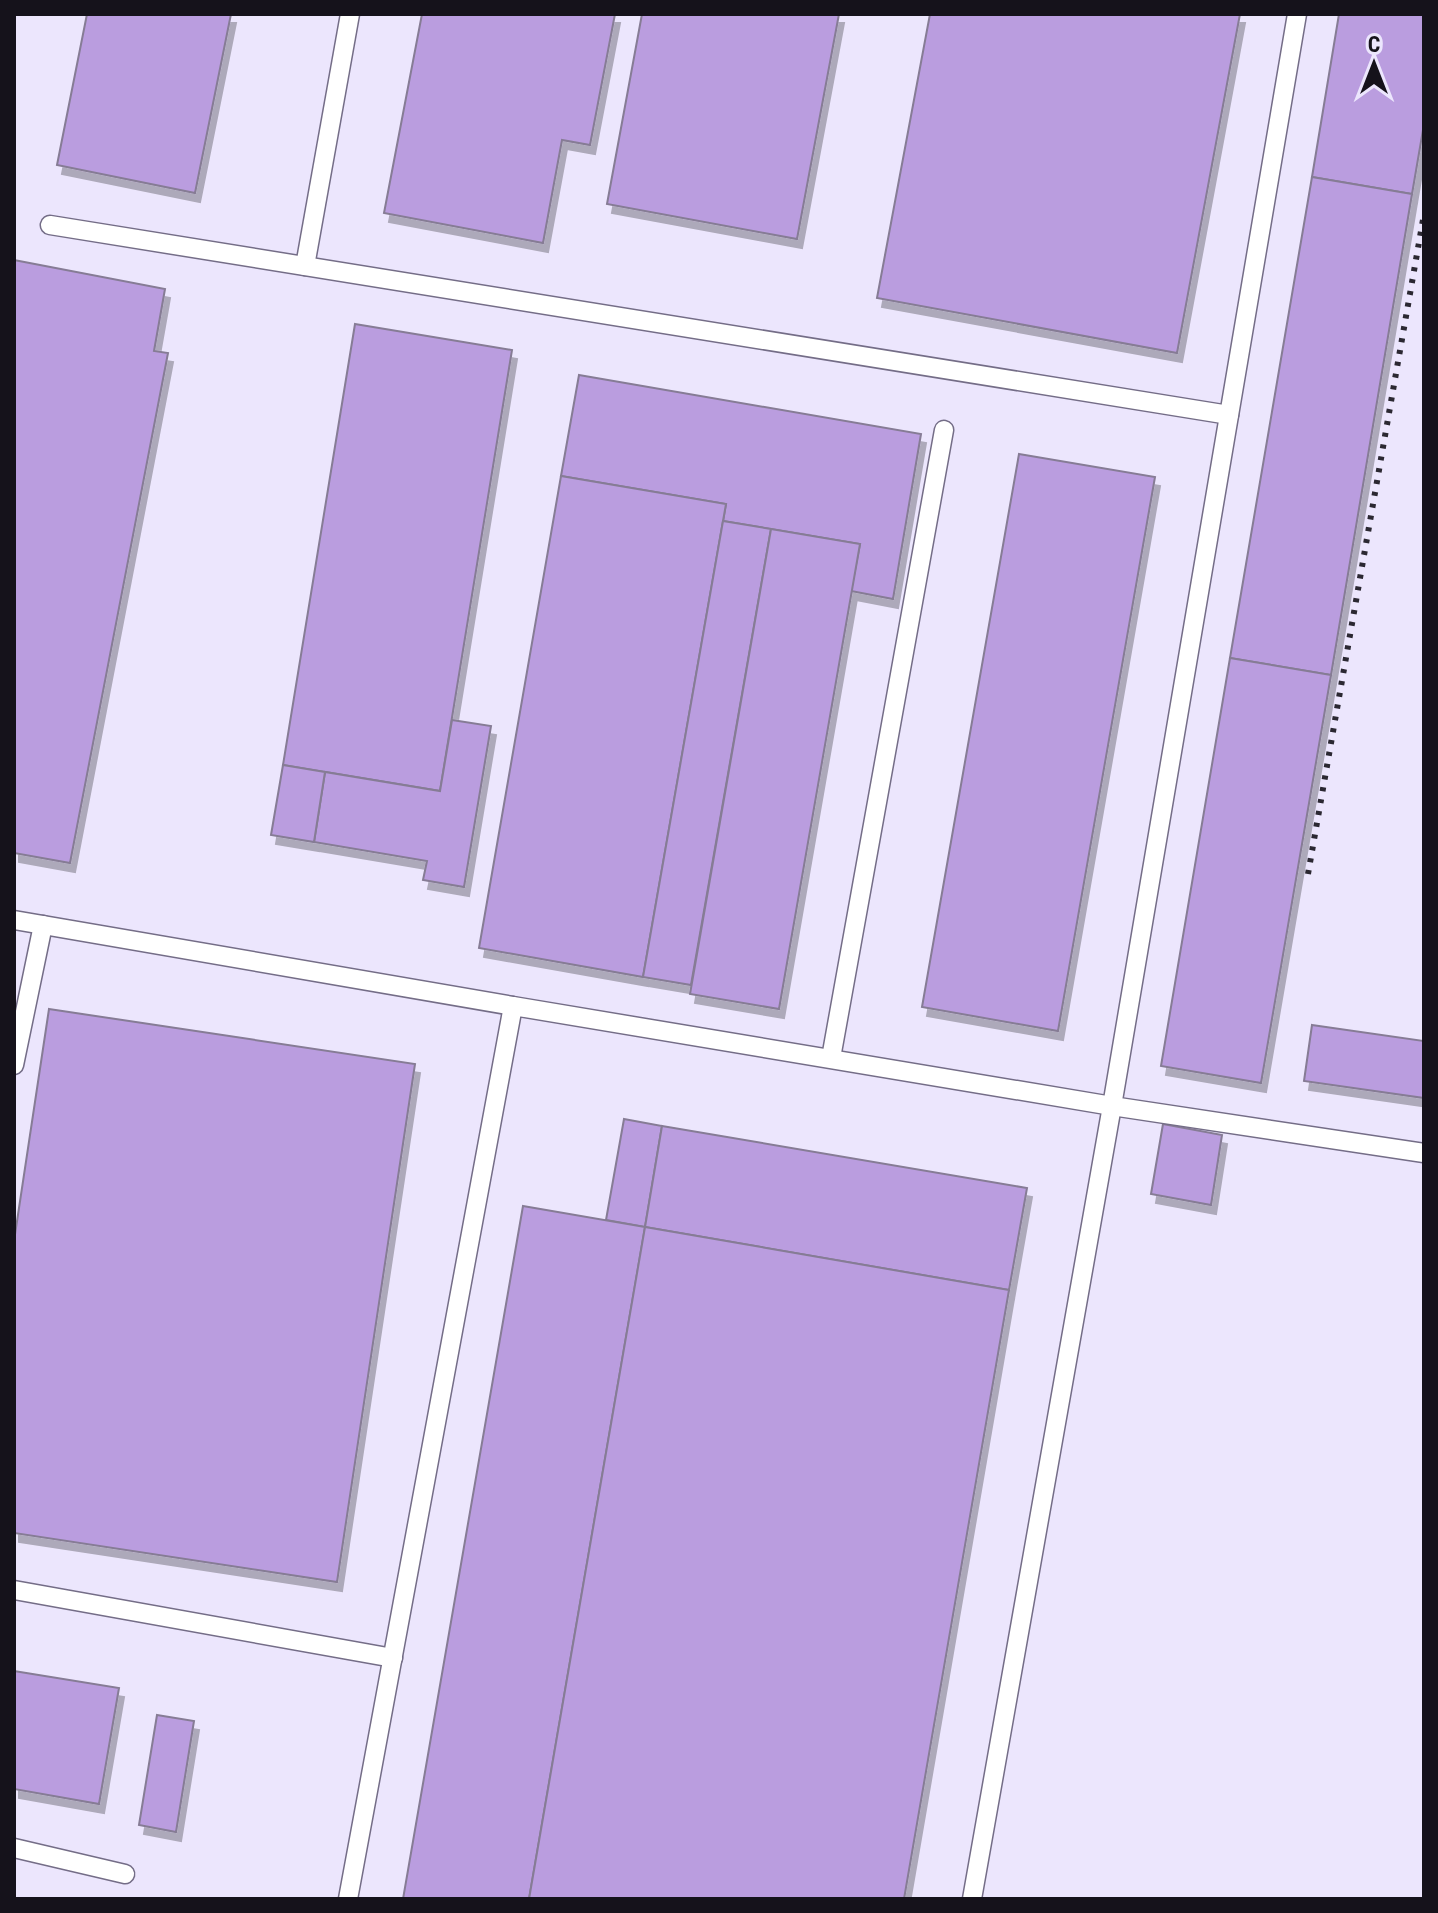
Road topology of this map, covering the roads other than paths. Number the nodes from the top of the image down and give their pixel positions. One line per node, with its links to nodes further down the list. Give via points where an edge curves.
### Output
1 (350, 14): 4 (lane)
2 (1297, 14): 5 (lane)
3 (50, 225): 4 (lane)
4 (305, 266): 5 (lane)
5 (1229, 415): 12 (lane)
6 (944, 430): 10 (lane)
7 (14, 920): 8 (lane)
8 (43, 925): 9 (lane); 11 (lane)
9 (513, 1006): 10 (lane); 15 (lane)
10 (831, 1058): 12 (lane)
11 (14, 1065)
12 (1112, 1106): 13 (lane); 19 (lane)
13 (1424, 1153)
14 (14, 1590): 15 (lane)
15 (393, 1658): 18 (lane)
16 (14, 1848): 17 (lane)
17 (125, 1874)
18 (348, 1899)
19 (972, 1899)

